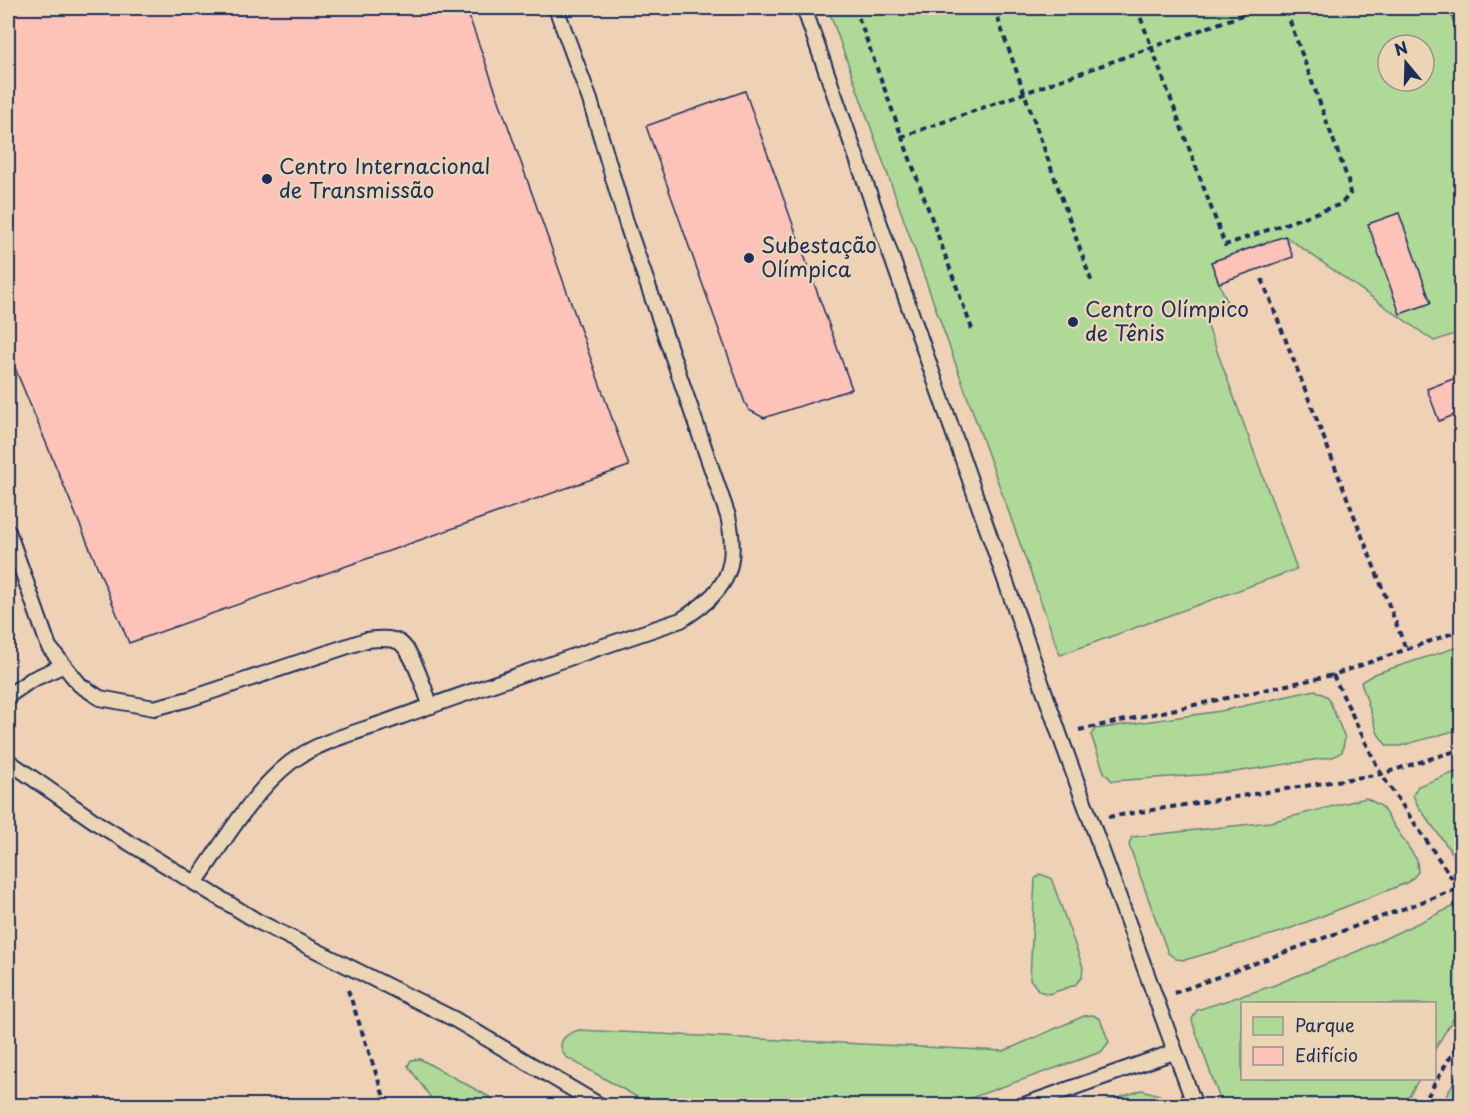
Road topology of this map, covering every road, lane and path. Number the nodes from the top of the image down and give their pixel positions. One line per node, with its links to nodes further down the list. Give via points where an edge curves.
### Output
1 (556, 8): 20 (lane, via 728,516 732,531 729,566 721,589 681,620)
2 (804, 8): 21 (lane)
3 (855, 8): 10 (path)
4 (994, 8): 9 (path)
5 (1137, 8): 8 (path)
6 (1262, 8): 8 (path)
7 (1285, 8): 8 (path, via 1350,194 1341,204 1225,245)
8 (1151, 46): 9 (path)
9 (1024, 92): 10 (path); 12 (path)
10 (902, 137): 13 (path)
11 (1262, 279): 16 (path)
12 (1092, 283)
13 (972, 329)
14 (8, 531): 17 (lane, via 49,648)
15 (1461, 630): 16 (path)
16 (1406, 649): 18 (path)
17 (62, 666): 19 (lane); 20 (lane, via 100,698 154,708 366,639 382,638 399,642 407,650)
18 (1333, 675): 21 (path, via 1098,724); 24 (path)
19 (8, 696)
20 (431, 706): 26 (lane, via 321,746 294,760 246,811)
21 (1060, 736): 25 (lane)
22 (1461, 749): 24 (path)
23 (8, 761): 26 (lane, via 100,825)
24 (1381, 774): 25 (path); 27 (path)
25 (1090, 820): 30 (lane)
26 (195, 883): 29 (lane, via 257,921)
27 (1457, 889): 28 (path); 30 (path)
28 (1461, 893)
29 (339, 962): 33 (path); 34 (lane, via 454,1019)
30 (1155, 1000): 32 (lane)
31 (1461, 1036): 37 (path)
32 (1174, 1052): 35 (lane); 36 (lane)
33 (387, 1106)
34 (601, 1106)
35 (1021, 1106)
36 (1195, 1106)
37 (1422, 1106)

